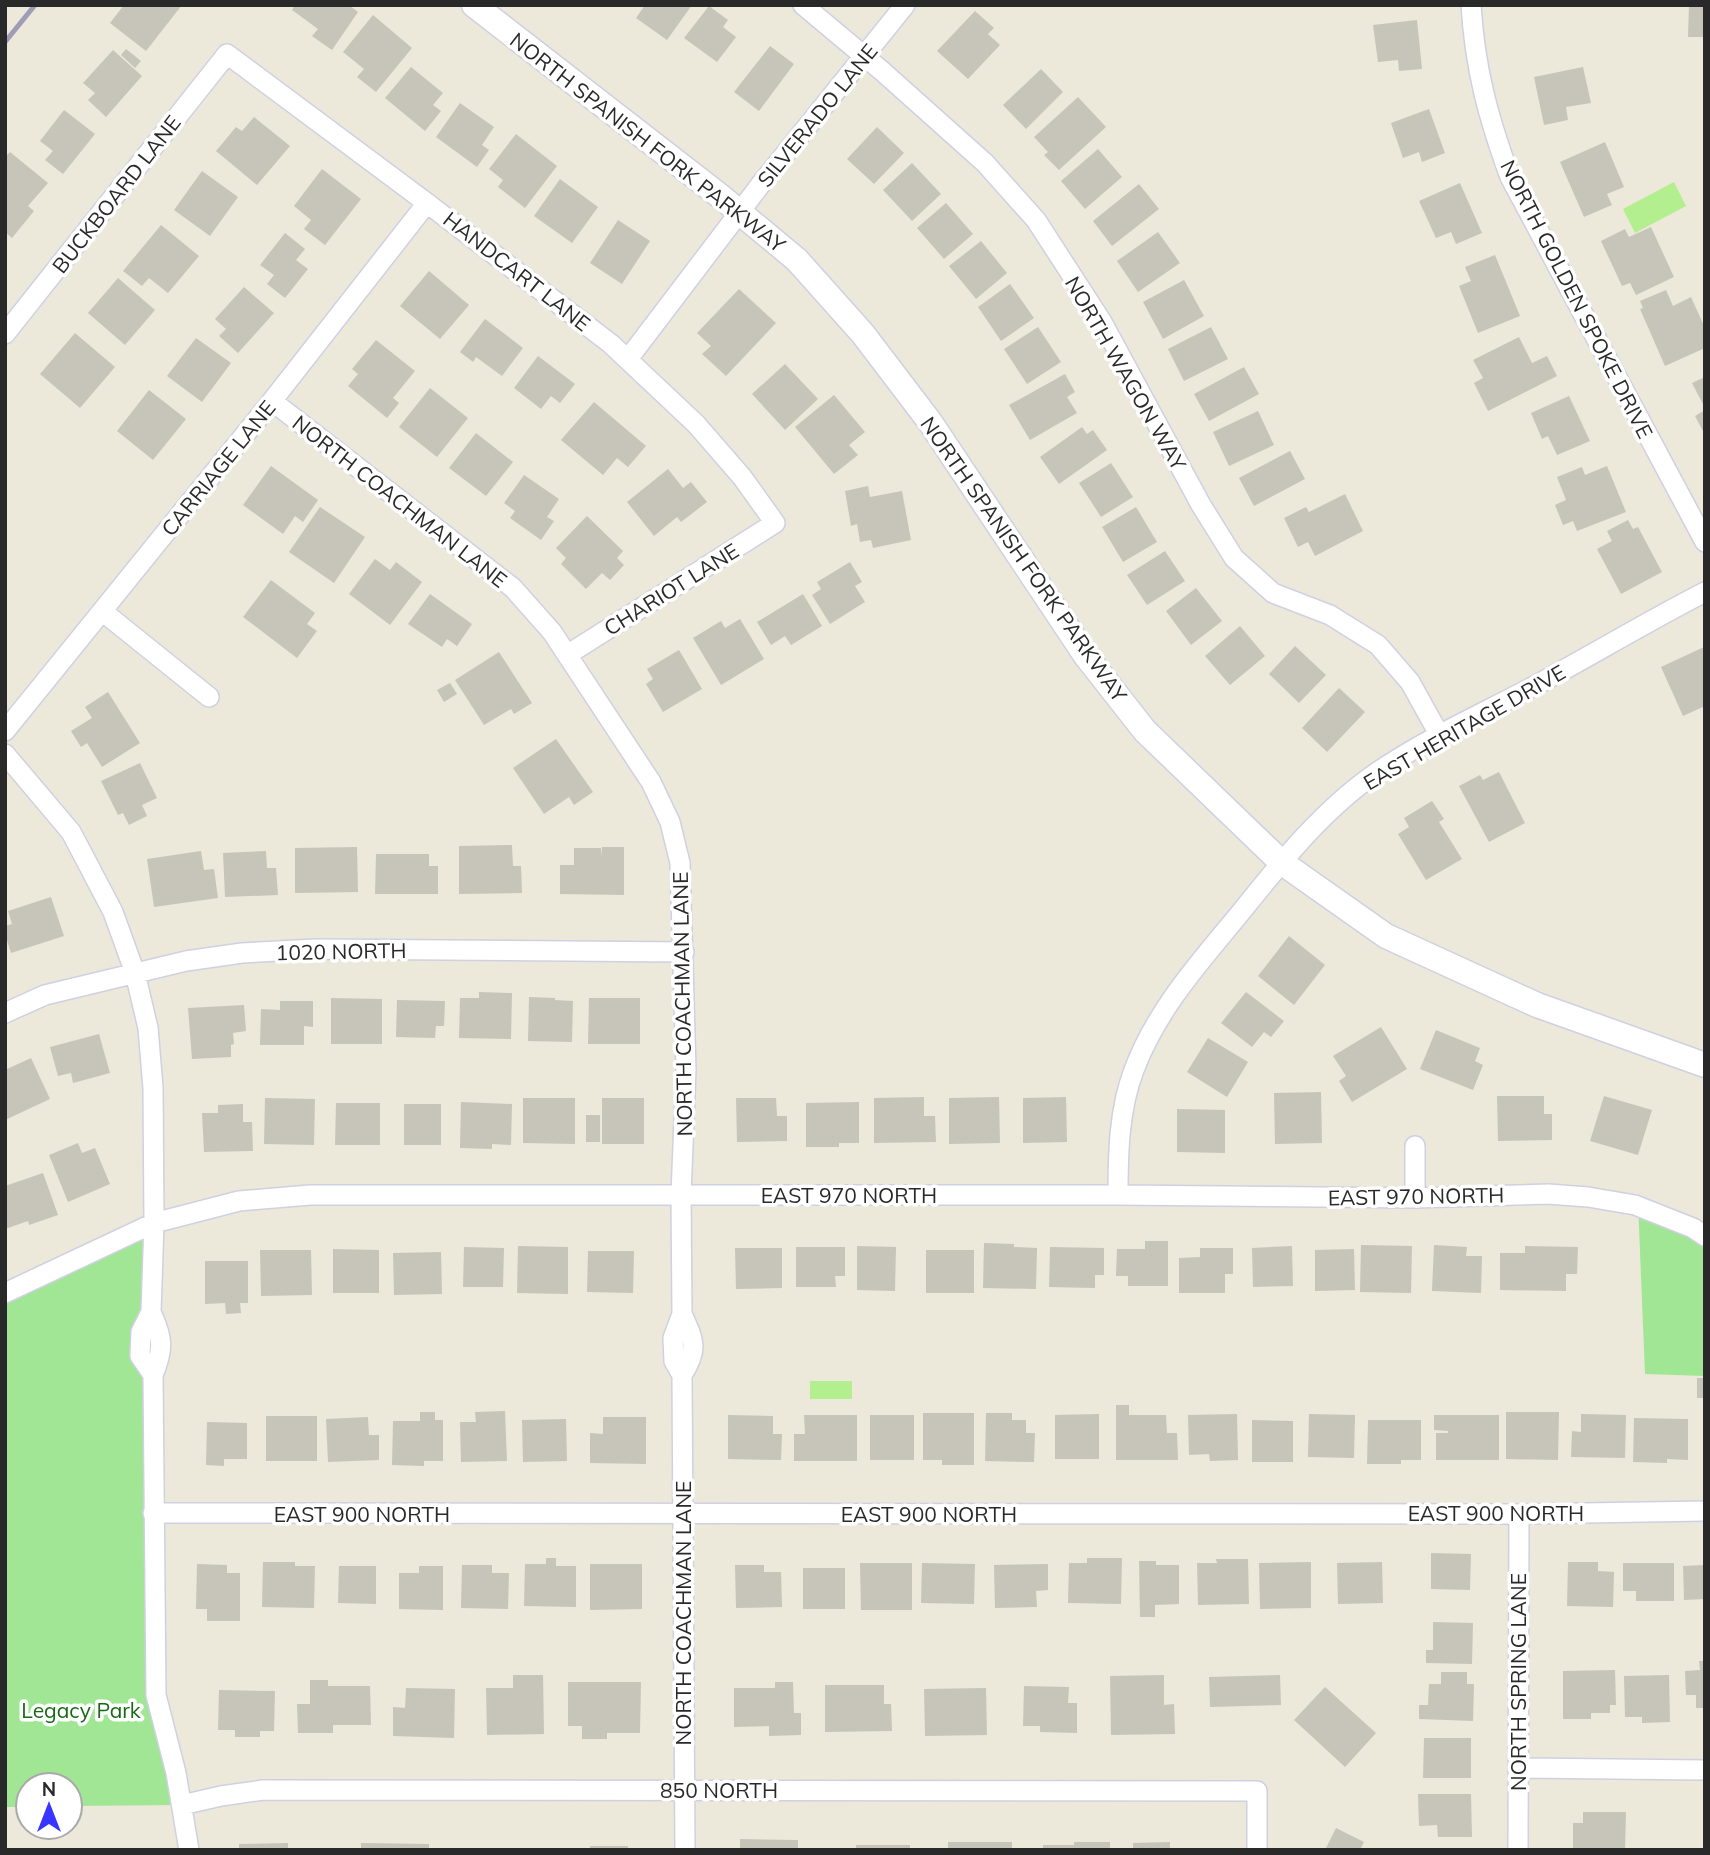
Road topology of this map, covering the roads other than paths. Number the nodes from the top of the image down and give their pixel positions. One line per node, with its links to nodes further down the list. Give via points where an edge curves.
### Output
1 (474, 5): 8 (street, NORTH SPANISH FORK PARKWAY)
2 (803, 5): 6 (street, NORTH WAGON WAY)
3 (905, 5): 6 (street, SILVERADO LANE)
4 (1471, 5): 13 (street, NORTH GOLDEN SPOKE DRIVE, via 1478,71 1490,123 1510,177)
5 (227, 54): 7 (street, HANDCART LANE); 9 (street, BUCKBOARD LANE)
6 (863, 56): 8 (street, SILVERADO LANE); 19 (street, NORTH WAGON WAY, via 985,163 1036,219 1102,322 1234,558 1273,593 1330,615 1378,645 1410,682)
7 (427, 203): 10 (street, HANDCART LANE); 11 (street, CARRIAGE LANE)
8 (740, 212): 10 (street, SILVERADO LANE); 21 (street, NORTH SPANISH FORK PARKWAY, via 797,260 863,334 930,422 1086,656 1145,731)
9 (5, 334)
10 (628, 359): 12 (street, HANDCART LANE, via 695,424)
11 (272, 401): 15 (street, CARRIAGE LANE); 16 (street, NORTH COACHMAN LANE, via 513,588)
12 (775, 523): 16 (street, CHARIOT LANE)
13 (1705, 542)
14 (1705, 592): 19 (street, EAST HERITAGE DRIVE)
15 (102, 611): 17 (street); 18 (street, CARRIAGE LANE)
16 (567, 655): 22 (street, NORTH COACHMAN LANE, via 651,782 670,822 680,863)
17 (209, 697)
18 (5, 731)
19 (1440, 736): 21 (street, EAST HERITAGE DRIVE, via 1376,773)
20 (5, 754): 23 (street, via 71,832 113,912)
21 (1281, 862): 25 (street, NORTH SPANISH FORK PARKWAY, via 1386,936 1537,1004); 28 (street, EAST HERITAGE DRIVE, via 1155,1024 1134,1070 1122,1116)
22 (684, 952): 23 (street, 1020 NORTH, via 316,949 242,953); 27 (street, NORTH COACHMAN LANE)
23 (135, 973): 24 (street, 1020 NORTH, via 45,995); 30 (street, via 148,1028 152,1076)
24 (5, 1013)
25 (1705, 1065)
26 (1415, 1146): 29 (street)
27 (681, 1195): 28 (street, EAST 970 NORTH); 30 (street, EAST 970 NORTH, via 310,1195 239,1201); 35 (street, NORTH COACHMAN LANE, via 682,1314 673,1338 674,1361 682,1375)
28 (1118, 1195): 29 (street, EAST 970 NORTH)
29 (1415, 1198): 31 (street, EAST 970 NORTH, via 1588,1197 1636,1206)
30 (154, 1223): 32 (street, EAST 970 NORTH); 34 (street, via 151,1312 141,1332 141,1356 153,1375)
31 (1705, 1236)
32 (5, 1293)
33 (1705, 1511): 36 (street, EAST 900 NORTH)
34 (153, 1513): 35 (street, EAST 900 NORTH); 40 (street, via 156,1695)
35 (684, 1514): 36 (street, EAST 900 NORTH); 39 (street, NORTH COACHMAN LANE)
36 (1518, 1514): 37 (street, NORTH SPRING LANE)
37 (1518, 1768): 38 (street); 44 (street, NORTH SPRING LANE)
38 (1704, 1770)
39 (684, 1790): 40 (street, 850 NORTH, via 263,1790); 42 (street, NORTH COACHMAN LANE); 43 (street, 850 NORTH, via 1257,1791)
40 (182, 1805): 41 (street)
41 (188, 1850)
42 (685, 1850)
43 (1257, 1850)
44 (1518, 1850)

